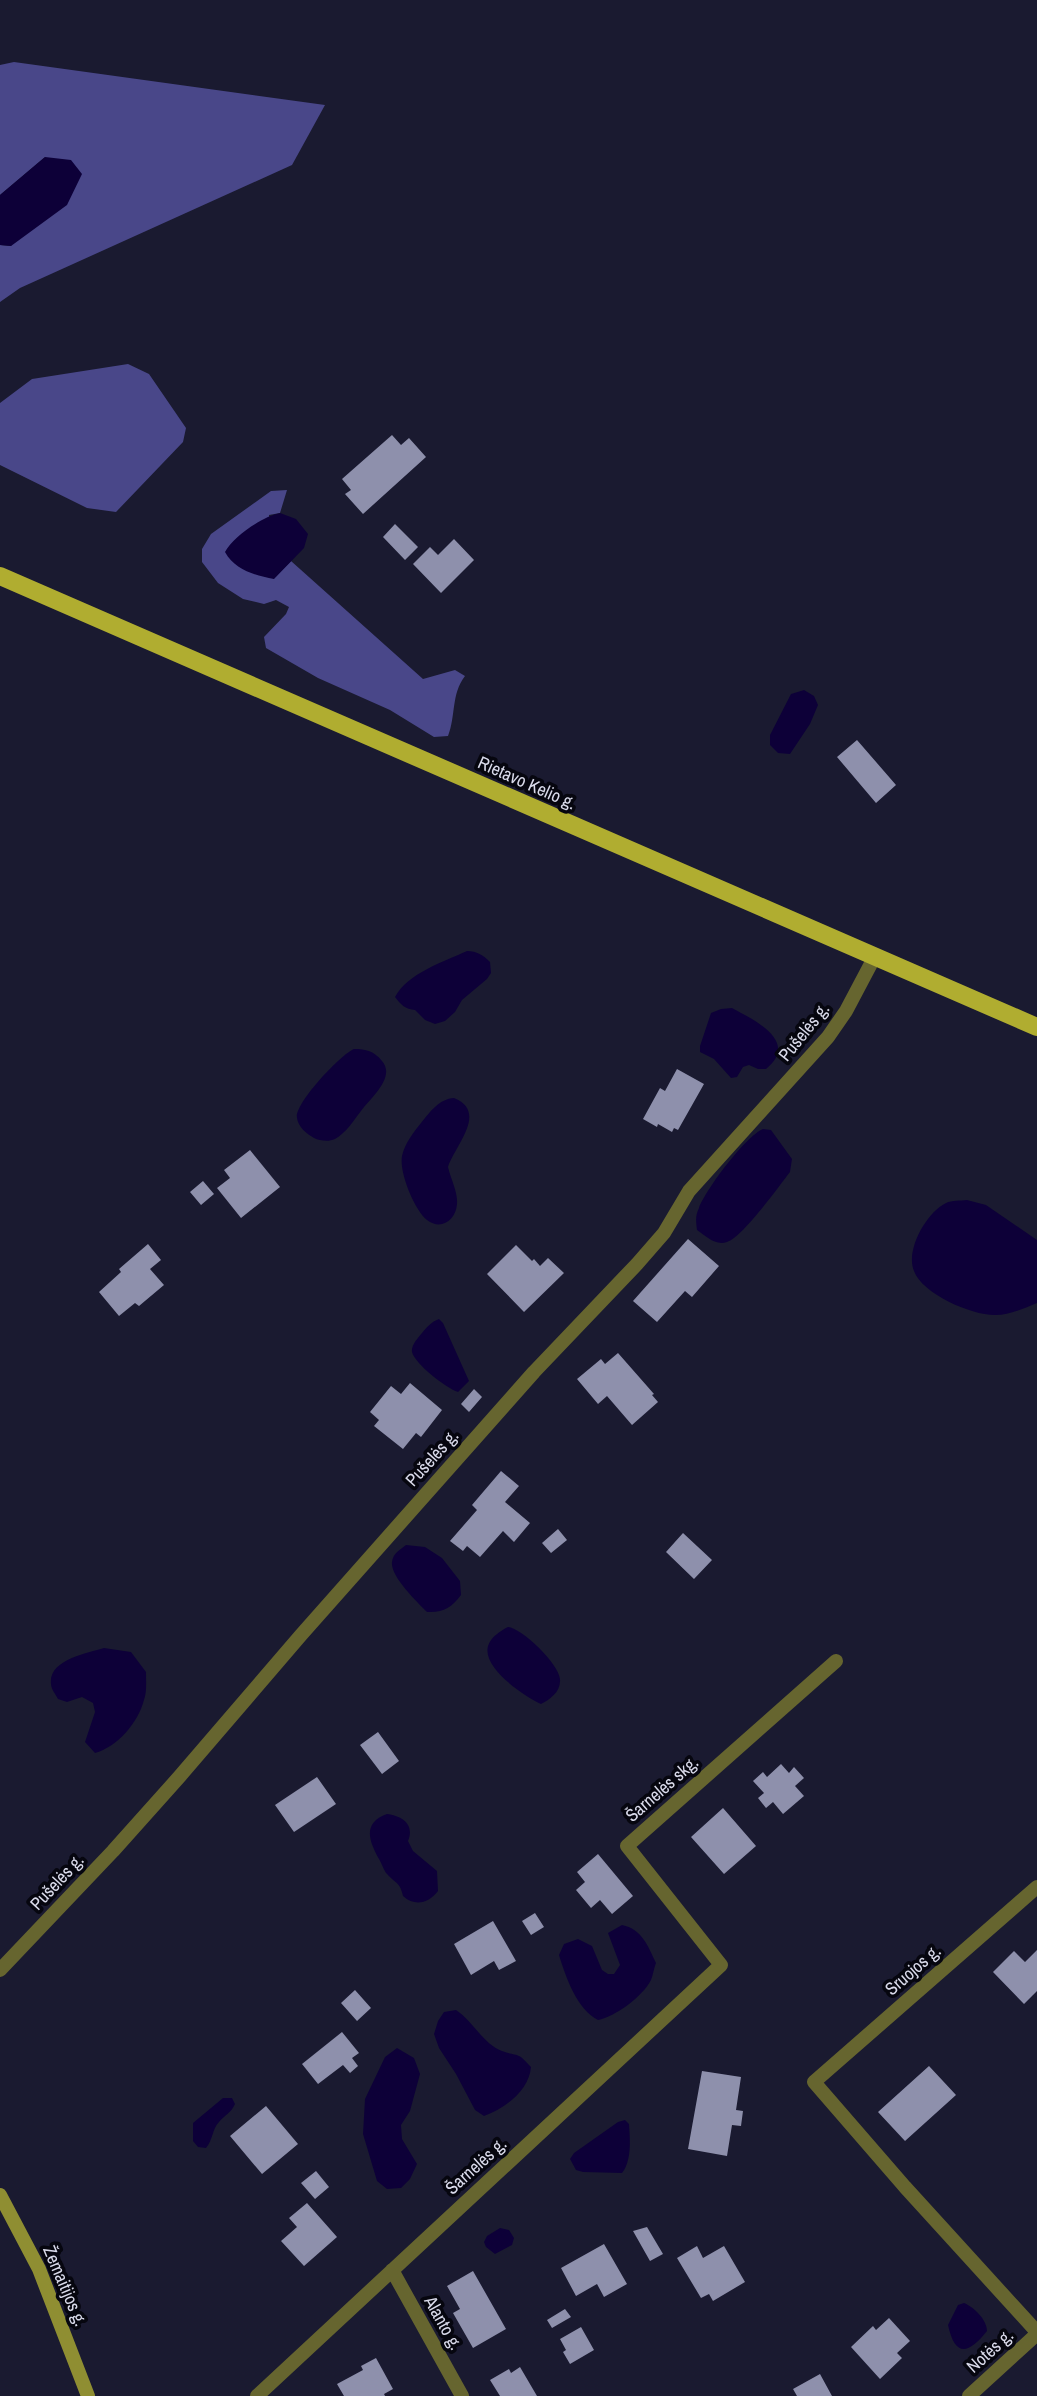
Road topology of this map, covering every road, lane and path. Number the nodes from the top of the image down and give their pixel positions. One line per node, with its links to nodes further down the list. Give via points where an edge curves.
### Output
1 (0, 576): 2 (main road, Rietavo Kelio g.)
2 (874, 958): 3 (main road, Rietavo Kelio g.); 7 (street, Pušelės g., via 828,1037 689,1191 664,1233 300,1635 155,1804)
3 (1037, 1027)
4 (836, 1661): 6 (street, Šarnelės skg., via 627,1846)
5 (1037, 1887): 10 (street, Sruojos g., via 814,2082)
6 (721, 1965): 9 (street, Šarnelės g.)
7 (0, 1970)
8 (0, 2194): 11 (main road, Žemaitijos g., via 39,2269)
9 (391, 2270): 12 (street, Šarnelės g.); 13 (street, Alanto g.)
10 (1035, 2338): 14 (street, Notės g.)
11 (88, 2396)
12 (257, 2396)
13 (462, 2396)
14 (969, 2396)

